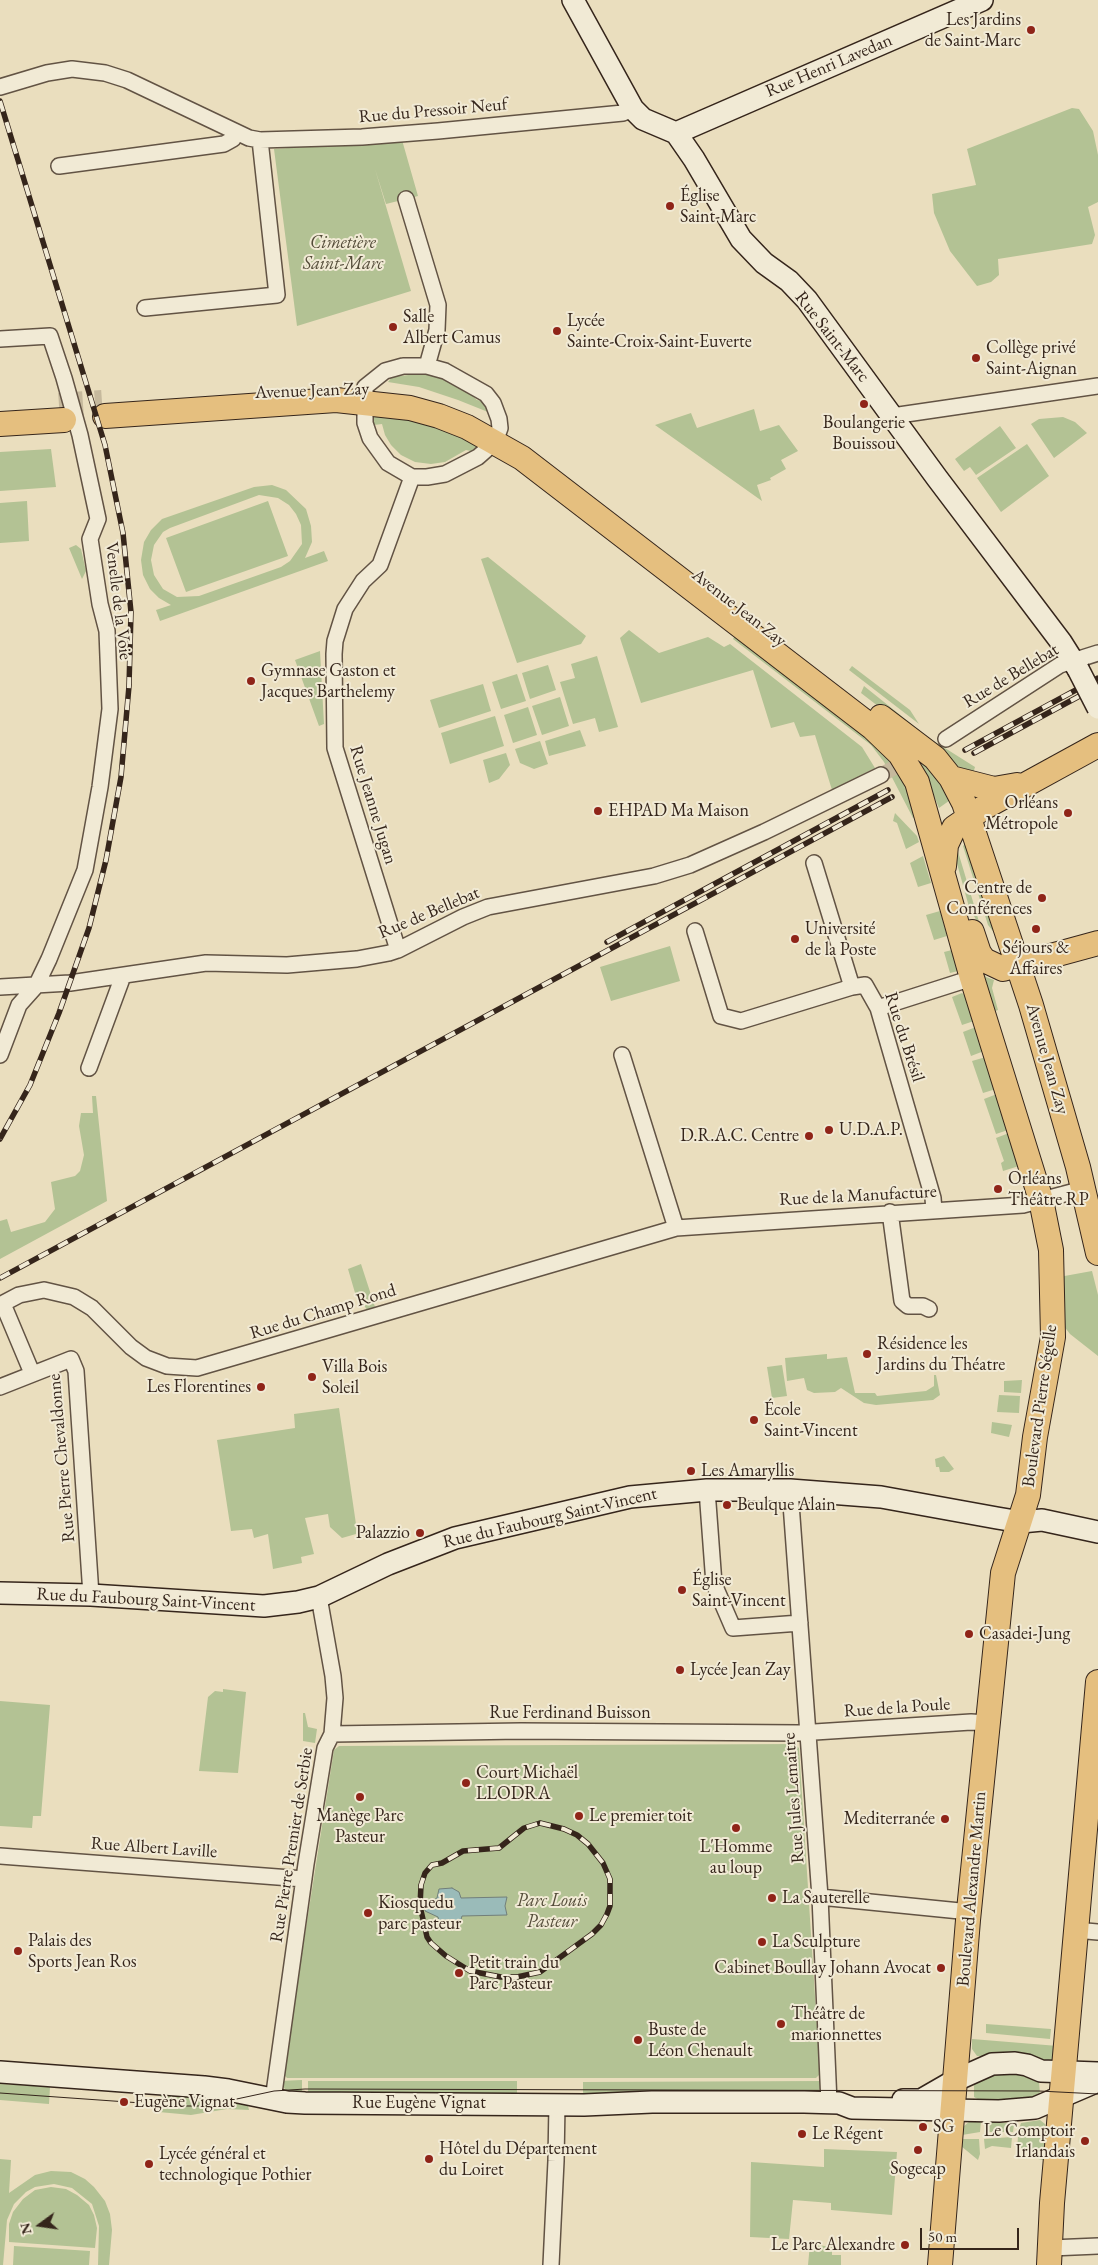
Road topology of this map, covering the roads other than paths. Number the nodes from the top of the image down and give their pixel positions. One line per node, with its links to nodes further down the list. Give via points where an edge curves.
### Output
1 (573, 0): 4 (street)
2 (982, 0): 6 (street, Rue Henri Lavedan)
3 (0, 87): 5 (street, Rue du Pressoir Neuf, via 72,69 105,73 127,80)
4 (634, 109): 6 (street, via 643,119); 7 (street, Rue du Pressoir Neuf, via 623,113 438,131)
5 (236, 132): 7 (street, Rue du Pressoir Neuf); 8 (street, via 233,139 224,144)
6 (676, 133): 17 (street, Rue Saint-Marc, via 742,238 764,263 808,300)
7 (260, 140): 10 (street, via 277,294)
8 (59, 166)
9 (406, 199): 12 (street, via 438,304 437,330)
10 (145, 308)
11 (0, 339): 41 (street, Venelle de la Voie, via 50,336 80,435 98,519 90,539 106,631 110,708 85,870)
12 (427, 366): 14 (street, via 403,366 385,371); 19 (street, via 459,378 486,394 497,410)
13 (1098, 386): 17 (street)
14 (364, 395): 16 (main road, Avenue Jean Zay, via 336,400); 19 (main road, Avenue Jean Zay); 20 (street, via 365,423 378,452 388,463)
15 (0, 409): 18 (main road, via 61,412)
16 (104, 409)
17 (894, 418): 22 (street, Rue Saint-Marc)
18 (0, 424)
19 (498, 435): 20 (street, via 478,457 462,467 436,476); 27 (main road, Avenue Jean Zay, via 536,451 927,752); 29 (main road, Avenue Jean Zay, via 522,458 873,728 900,754)
20 (412, 477): 37 (street, Rue Jeanne Jugan, via 383,560 352,595 345,609 334,654 335,748)
21 (1098, 653): 22 (street, Rue de Bellebat)
22 (1075, 665): 23 (street, Rue Saint-Marc, bridge); 24 (street, Rue de Bellebat, via 1060,665)
23 (1098, 708)
24 (946, 738)
25 (1098, 746): 28 (main road)
26 (881, 775): 37 (street, Rue de Bellebat, via 690,865 654,876 488,907)
27 (951, 778): 28 (main road, via 994,789); 30 (main road, Avenue Jean Zay)
28 (1039, 778): 30 (main road)
29 (916, 782): 31 (main road, via 931,801); 33 (main road, Avenue Jean Zay)
30 (968, 817): 31 (main road, via 954,828); 38 (main road, Avenue Jean Zay)
31 (946, 849): 33 (main road); 35 (main road)
32 (814, 863): 43 (street)
33 (943, 874): 35 (main road, Avenue Jean Zay)
34 (695, 931): 43 (street, via 721,1016 741,1020)
35 (969, 943): 38 (main road, via 992,964 1003,969); 40 (main road)
36 (1098, 943): 38 (main road)
37 (398, 950): 39 (street, Rue de Bellebat, via 357,959 288,965 206,963)
38 (1018, 966): 48 (main road, Avenue Jean Zay)
39 (123, 976): 41 (street, Rue de Bellebat); 47 (street)
40 (972, 978): 44 (street); 49 (main road)
41 (36, 986): 42 (street, Rue de Bellebat); 45 (street, Venelle de la Voie, via 19,1005)
42 (0, 987)
43 (852, 987): 44 (street, Rue du Brésil, via 865,985)
44 (878, 1008): 50 (street, Rue du Brésil)
45 (0, 1055)
46 (622, 1055): 52 (street)
47 (89, 1068)
48 (1083, 1189): 49 (street, Rue de la Manufacture); 53 (main road)
49 (1038, 1207): 50 (street, Rue de la Manufacture); 60 (main road, Boulevard Pierre Ségelle, via 1050,1250 1053,1337 1028,1495)
50 (934, 1211): 51 (street, Rue de la Manufacture)
51 (890, 1212): 52 (street, Rue de la Manufacture); 55 (street, via 902,1301 908,1306)
52 (676, 1228): 54 (street, Rue du Champ Rond, via 197,1368 179,1368 146,1358 92,1308 74,1297 44,1290 19,1295)
53 (1098, 1253)
54 (1, 1304): 56 (street, Rue Pierre Chevaldonne)
55 (929, 1309)
56 (32, 1373): 57 (street, Rue Pierre Chevaldonne); 64 (street, Rue Pierre Chevaldonne, via 71,1359 76,1371)
57 (0, 1387)
58 (707, 1490): 59 (street, Rue du Faubourg Saint-Vincent); 65 (street, Rue du Faubourg Saint-Vincent, via 630,1497 455,1538 388,1564); 66 (street, via 714,1584 733,1628)
59 (790, 1490): 60 (street, Rue du Faubourg Saint-Vincent, via 880,1497); 66 (street, Rue Jules Lemaitre)
60 (1020, 1522): 61 (street, Rue du Faubourg Saint-Vincent, via 1042,1520); 62 (street, Rue du Faubourg Saint-Vincent, via 1035,1534); 68 (main road, Boulevard Alexandre Martin, via 1003,1573)
61 (1098, 1532)
62 (1098, 1546)
63 (0, 1594): 64 (street, Rue du Faubourg Saint-Vincent)
64 (91, 1595): 65 (street, Rue du Faubourg Saint-Vincent, via 264,1606)
65 (319, 1597): 70 (street, Rue Pierre Premier de Serbie, via 333,1676)
66 (800, 1623): 69 (street, Rue Jules Lemaitre)
67 (1098, 1682): 71 (main road)
68 (988, 1723): 69 (street, Rue de la Poule); 75 (main road, Boulevard Alexandre Martin)
69 (808, 1733): 70 (street, Rue Ferdinand Buisson); 74 (street, Rue Jules Lemaitre)
70 (332, 1734): 73 (street, Rue Pierre Premier de Serbie, via 325,1748)
71 (1094, 1757): 76 (main road)
72 (0, 1856): 73 (street, Rue Albert Laville)
73 (304, 1878): 84 (street, Rue Pierre Premier de Serbie)
74 (820, 1897): 75 (street); 85 (street, Rue Jules Lemaitre)
75 (970, 1912): 81 (main road, Boulevard Alexandre Martin)
76 (1087, 1931): 77 (main road)
77 (1057, 2065): 78 (street, via 1073,2062); 80 (street); 81 (street, Rue Eugène Vignat, via 992,2064); 83 (main road)
78 (1098, 2069)
79 (0, 2072): 84 (street, Rue Eugène Vignat, via 204,2087)
80 (1098, 2073)
81 (954, 2081): 85 (street, Rue Eugène Vignat, via 921,2100 862,2099); 87 (main road, Boulevard Alexandre Martin)
82 (1098, 2081): 83 (street, Rue Eugène Vignat)
83 (1062, 2098): 87 (street, Rue Eugène Vignat, via 1019,2111); 90 (main road)
84 (274, 2100): 86 (street, Rue Eugène Vignat, via 305,2103)
85 (834, 2103): 86 (street, Rue Eugène Vignat); 87 (street, Rue Eugène Vignat, via 852,2108)
86 (555, 2104): 88 (street, via 549,2119); 88 (street, via 562,2118)
87 (948, 2114): 91 (main road, Boulevard Alexandre Martin)
88 (556, 2161): 92 (street)
89 (1098, 2246): 90 (street)
90 (1046, 2259)
91 (939, 2263)
92 (551, 2265)

